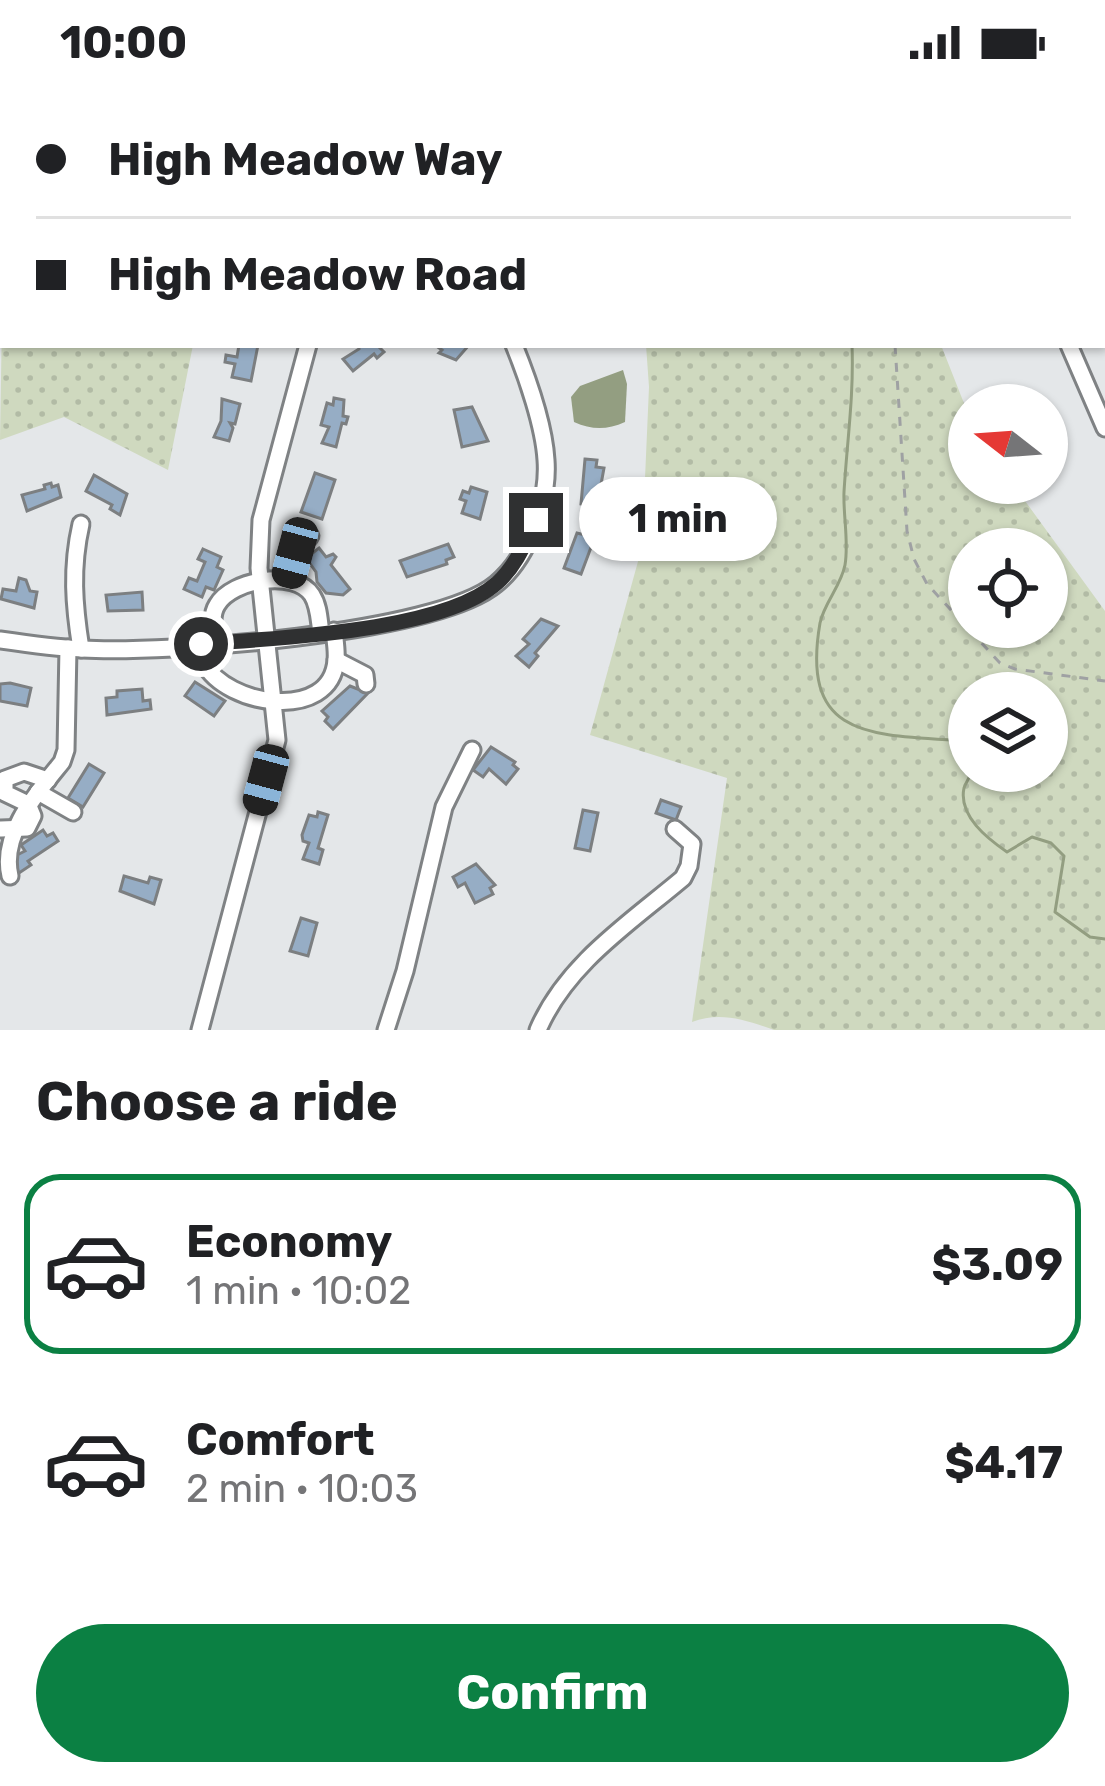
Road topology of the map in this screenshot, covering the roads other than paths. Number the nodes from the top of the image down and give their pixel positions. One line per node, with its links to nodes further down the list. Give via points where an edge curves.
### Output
1 (307, 348): 8 (street, via 261,520)
2 (515, 348): 9 (street, via 546,459 536,520 516,562 470,600)
3 (1070, 348): 4 (street)
4 (1105, 428)
5 (81, 524): 13 (street)
6 (310, 536): 7 (street)
7 (288, 580): 8 (street); 9 (street, via 311,594)
8 (261, 584): 10 (street); 12 (street, via 234,588 219,602)
9 (327, 632): 10 (street); 14 (street)
10 (268, 639): 12 (street); 16 (street)
11 (0, 640): 13 (street)
12 (208, 644): 13 (street); 16 (street, via 204,664 231,686)
13 (74, 648): 18 (street, via 62,762)
14 (336, 660): 15 (street, via 365,675); 16 (street, via 314,695)
15 (366, 684)
16 (275, 702): 23 (street, via 277,740)
17 (472, 750): 24 (street, via 444,807)
18 (38, 792): 19 (street); 20 (street)
19 (73, 812)
20 (4, 829): 22 (street, via 2,862)
21 (675, 829): 25 (street, via 692,844 683,878 590,957)
22 (10, 876)
23 (200, 1030)
24 (386, 1030)
25 (538, 1030)

